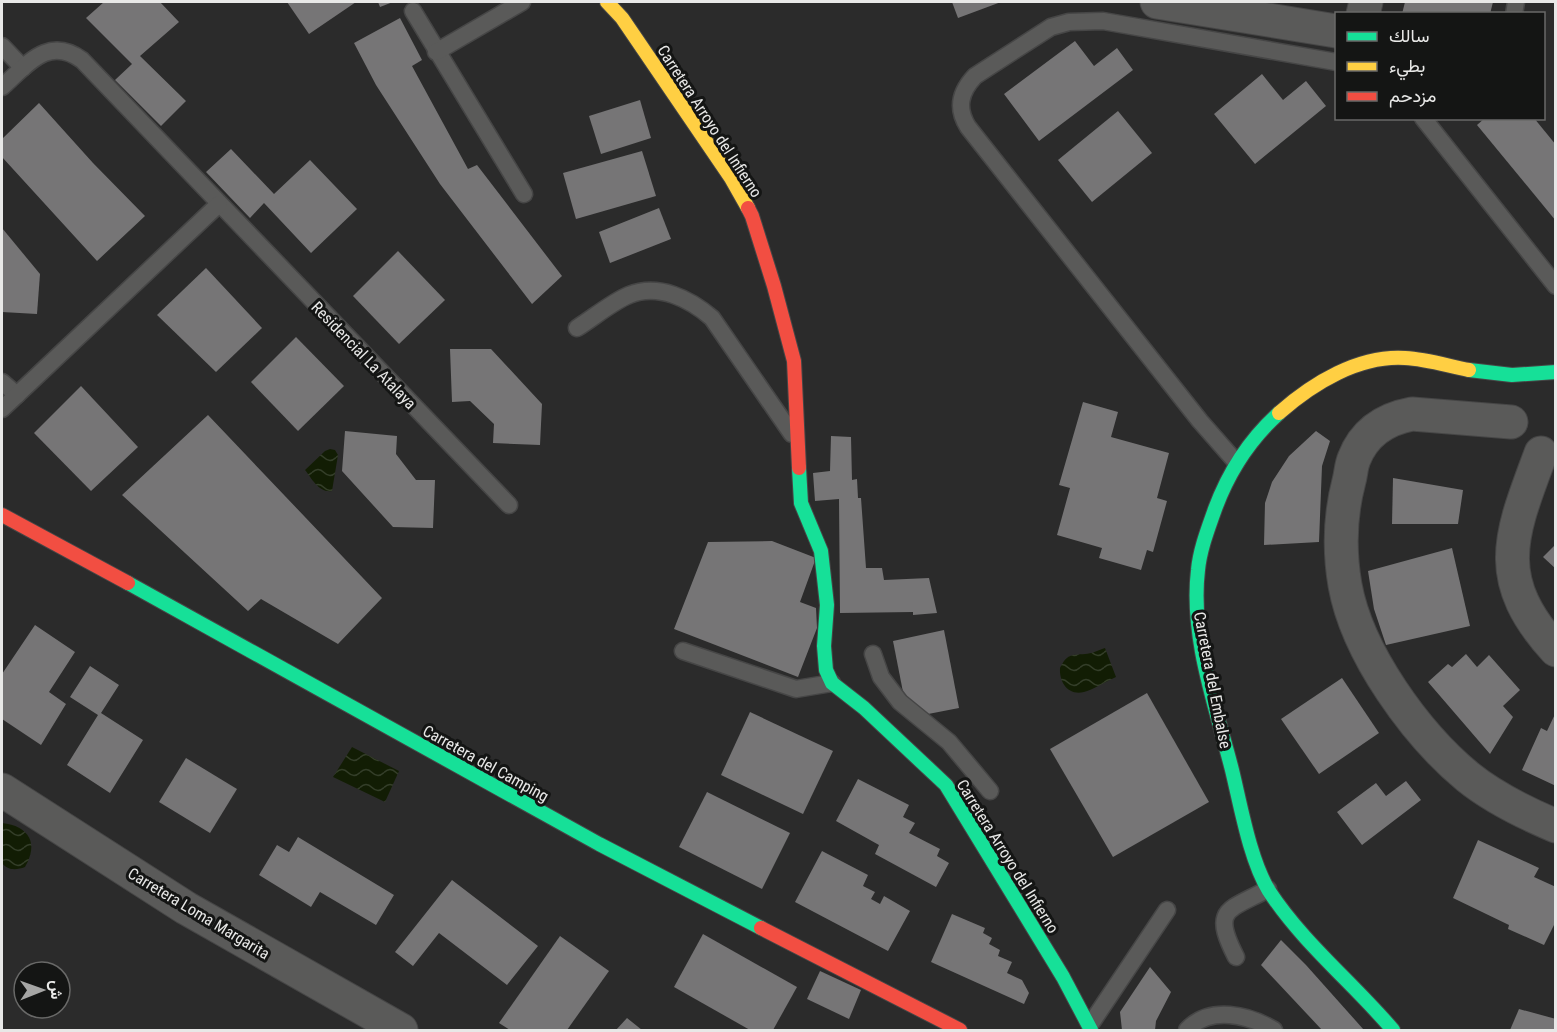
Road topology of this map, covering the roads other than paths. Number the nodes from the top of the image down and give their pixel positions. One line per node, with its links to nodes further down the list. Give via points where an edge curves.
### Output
1 (522, 2): 7 (lane)
2 (607, 2): 22 (street, Carretera Arroyo del Infierno, via 622,18 731,178 752,216 794,361)
3 (1156, 2): 5 (street)
4 (413, 11): 7 (lane)
5 (1335, 31)
6 (2, 46): 9 (lane)
7 (436, 52): 12 (lane)
8 (1335, 62): 24 (lane, via 1102,21 1069,22 1051,27 975,76 961,97 960,108 968,127)
9 (23, 68): 10 (lane, Residencial La Atalaya); 13 (lane, Residencial La Atalaya, via 41,53 53,50 64,50 82,60)
10 (2, 87)
11 (1425, 120): 14 (lane)
12 (524, 194)
13 (219, 204): 19 (lane); 25 (lane, Residencial La Atalaya)
14 (1556, 286)
15 (577, 328): 22 (lane, via 629,295 645,291 688,301 712,318)
16 (1556, 372): 17 (street, Carretera del Embalse)
17 (1519, 374): 21 (street); 24 (street, Carretera del Embalse, via 1488,373 1413,357 1369,362 1329,378 1303,394 1271,421)
18 (2, 382): 19 (lane)
19 (17, 395): 20 (lane)
20 (2, 409)
21 (1510, 422): 23 (street, via 1527,447); 35 (street, via 1412,414 1381,424 1359,447 1353,461 1341,523 1341,555 1345,586 1358,627 1372,657 1417,725 1469,778)
22 (797, 442): 30 (street, Carretera Arroyo del Infierno, via 801,503 821,551 827,605 824,646 826,670)
23 (1548, 452): 27 (street, via 1518,514 1512,539 1512,570 1522,604)
24 (1236, 462): 36 (street, Carretera del Embalse, via 1201,546 1197,580 1199,616 1238,796)
25 (509, 505)
26 (2, 515): 41 (street, Carretera del Camping, via 599,844)
27 (1556, 650)
28 (683, 651): 30 (lane, via 796,690)
29 (873, 654): 31 (lane, via 881,676 900,702 949,742)
30 (832, 683): 32 (street, Carretera Arroyo del Infierno)
31 (969, 765): 32 (lane); 34 (lane)
32 (946, 785): 39 (street, Carretera Arroyo del Infierno)
33 (2, 790): 40 (street, Carretera Loma Margarita, via 186,908)
34 (990, 791)
35 (1556, 826)
36 (1268, 889): 38 (lane, via 1228,911 1224,919 1225,936); 44 (street, Carretera del Embalse, via 1297,927)
37 (1167, 910): 39 (lane)
38 (1236, 957)
39 (1090, 1028)
40 (400, 1030)
41 (960, 1030)
42 (1187, 1030): 43 (lane, via 1194,1023 1224,1015 1251,1019)
43 (1275, 1030)
44 (1393, 1030)

